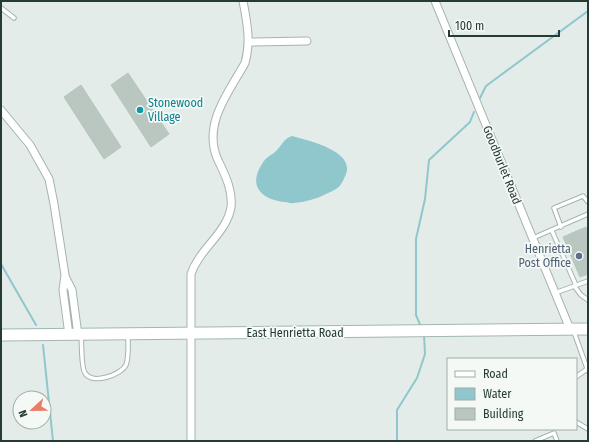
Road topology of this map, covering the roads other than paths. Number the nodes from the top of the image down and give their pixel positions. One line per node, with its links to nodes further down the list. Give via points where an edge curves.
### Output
1 (243, 1): 6 (street)
2 (435, 1): 12 (street, Goodburlet Road)
3 (1, 8): 4 (lane)
4 (14, 18)
5 (307, 40): 6 (street)
6 (249, 42): 19 (street, via 245,62 214,122 214,150 228,184 231,206 225,224 199,256 191,274)
7 (1, 110): 22 (street, via 30,145 49,179 65,276 63,290)
8 (588, 202): 10 (lane, via 583,196 554,208)
9 (588, 214): 10 (lane)
10 (561, 227): 11 (lane)
11 (552, 231): 12 (lane); 14 (lane, via 576,283)
12 (532, 239): 15 (street, Goodburlet Road)
13 (588, 281): 14 (lane)
14 (575, 287): 15 (lane); 16 (lane)
15 (554, 294): 17 (street, Goodburlet Road)
16 (588, 300)
17 (571, 329): 18 (main road, East Henrietta Road); 19 (main road, East Henrietta Road); 23 (lane)
18 (588, 329)
19 (190, 333): 20 (main road, East Henrietta Road); 27 (street)
20 (128, 334): 22 (main road, East Henrietta Road); 22 (lane, via 127,363 124,368 114,374 93,378 83,371)
21 (1, 335): 22 (main road, East Henrietta Road)
22 (76, 335)
23 (588, 370): 24 (lane)
24 (577, 376)
25 (577, 423): 26 (lane)
26 (588, 429)
27 (191, 441)
28 (535, 441): 29 (lane, via 554,433)
29 (557, 441)

